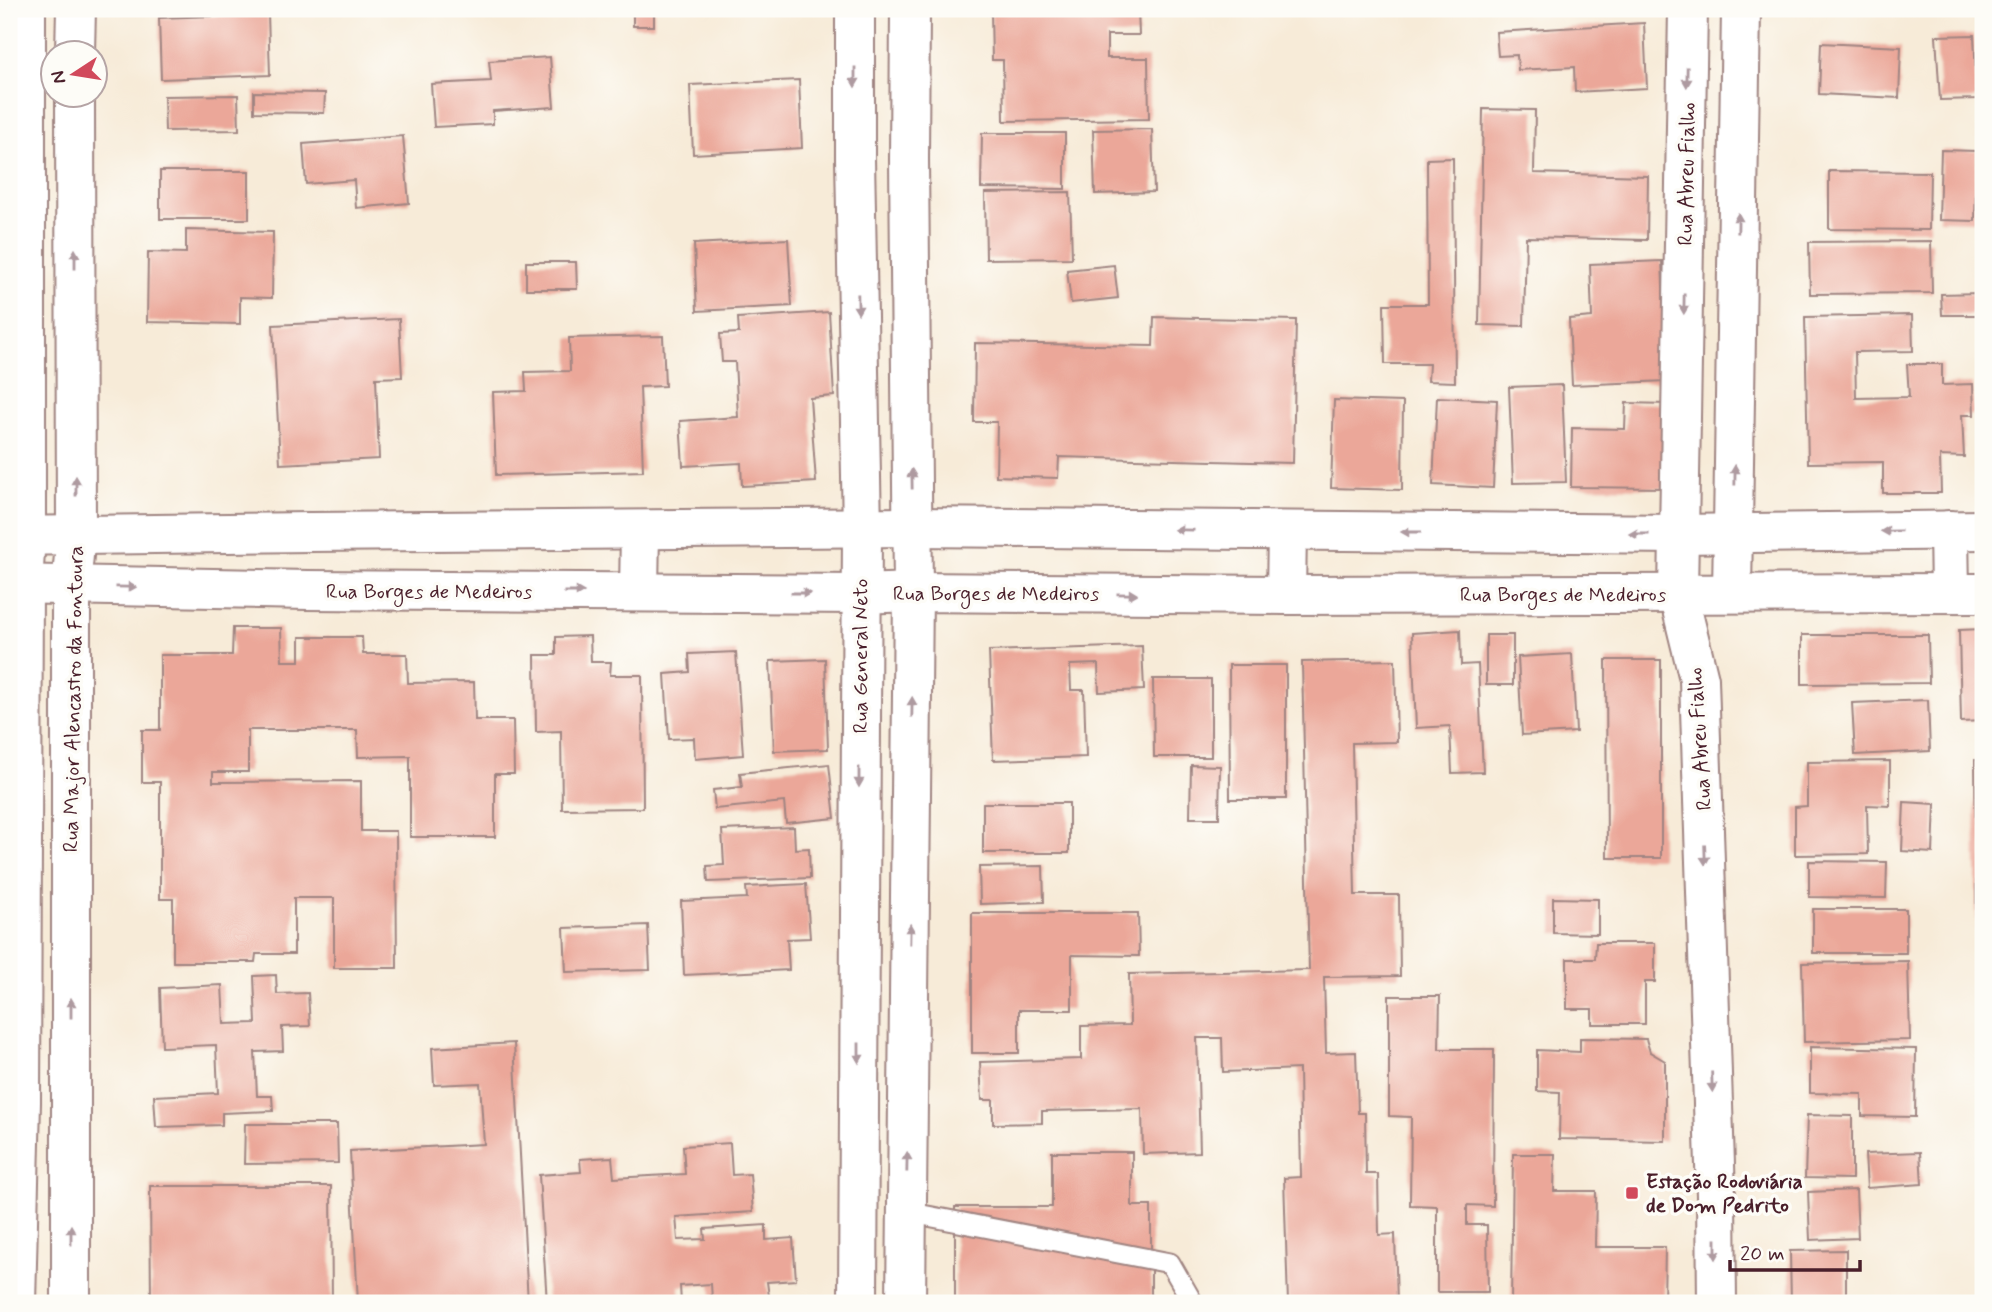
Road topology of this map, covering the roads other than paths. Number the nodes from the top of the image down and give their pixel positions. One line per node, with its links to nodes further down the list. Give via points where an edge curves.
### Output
1 (26, 9): 10 (street)
2 (76, 9): 7 (street)
3 (855, 9): 11 (street, Rua General Neto, one-way to 11)
4 (910, 9): 12 (street)
5 (1688, 9): 21 (street, Rua Abreu Fialho, one-way to 21)
6 (1741, 9): 22 (street, one-way to 6)
7 (75, 38)
8 (75, 108): 9 (street, Rua Major Alencastro da Fontoura)
9 (74, 135): 10 (street); 13 (street, Rua Major Alencastro da Fontoura, one-way to 9)
10 (24, 136): 14 (street)
11 (855, 158): 12 (street); 16 (street, Rua General Neto, one-way to 16)
12 (909, 159): 15 (street, one-way to 12)
13 (75, 311): 14 (street); 23 (street, Rua Major Alencastro da Fontoura, one-way to 13)
14 (25, 312): 24 (street)
15 (912, 527): 16 (street); 19 (street, one-way to 15); 29 (street)
16 (862, 528): 17 (street); 33 (street, Rua General Neto)
17 (640, 530): 20 (street); 28 (street)
18 (1966, 530): 22 (street, one-way to 22); 32 (street)
19 (1287, 531): 21 (street, one-way to 19); 34 (street)
20 (311, 532): 23 (street); 27 (street)
21 (1680, 534): 22 (street); 30 (street, Rua Abreu Fialho)
22 (1734, 534): 31 (street)
23 (76, 535): 24 (street); 26 (street, Rua Major Alencastro da Fontoura)
24 (18, 536): 25 (street)
25 (16, 584): 26 (street, Rua Borges de Medeiros); 37 (street)
26 (71, 586): 27 (street, Rua Borges de Medeiros, one-way to 27); 38 (street, Rua Major Alencastro da Fontoura, one-way to 26)
27 (308, 590): 28 (street, Rua Borges de Medeiros, one-way to 28)
28 (639, 592): 33 (street, Rua Borges de Medeiros, one-way to 33)
29 (914, 592): 33 (street, Rua Borges de Medeiros); 34 (street, Rua Borges de Medeiros, one-way to 34); 36 (street, one-way to 29)
30 (1678, 593): 31 (street, Rua Borges de Medeiros); 34 (street, Rua Borges de Medeiros); 45 (street, Rua Abreu Fialho, one-way to 45, via 1699,679)
31 (1732, 593): 32 (street, Rua Borges de Medeiros)
32 (1967, 593)
33 (860, 594): 35 (street, Rua General Neto, one-way to 35)
34 (1286, 595)
35 (859, 995): 36 (street); 42 (street, Rua General Neto, one-way to 42)
36 (909, 995): 39 (street, one-way to 36)
37 (15, 1101): 38 (street); 40 (street)
38 (71, 1102): 41 (street, Rua Major Alencastro da Fontoura, one-way to 38)
39 (907, 1212): 43 (street); 44 (lane, via 1170,1263)
40 (16, 1303)
41 (71, 1303)
42 (858, 1303)
43 (906, 1303)
44 (1193, 1303)
45 (1717, 1303)

